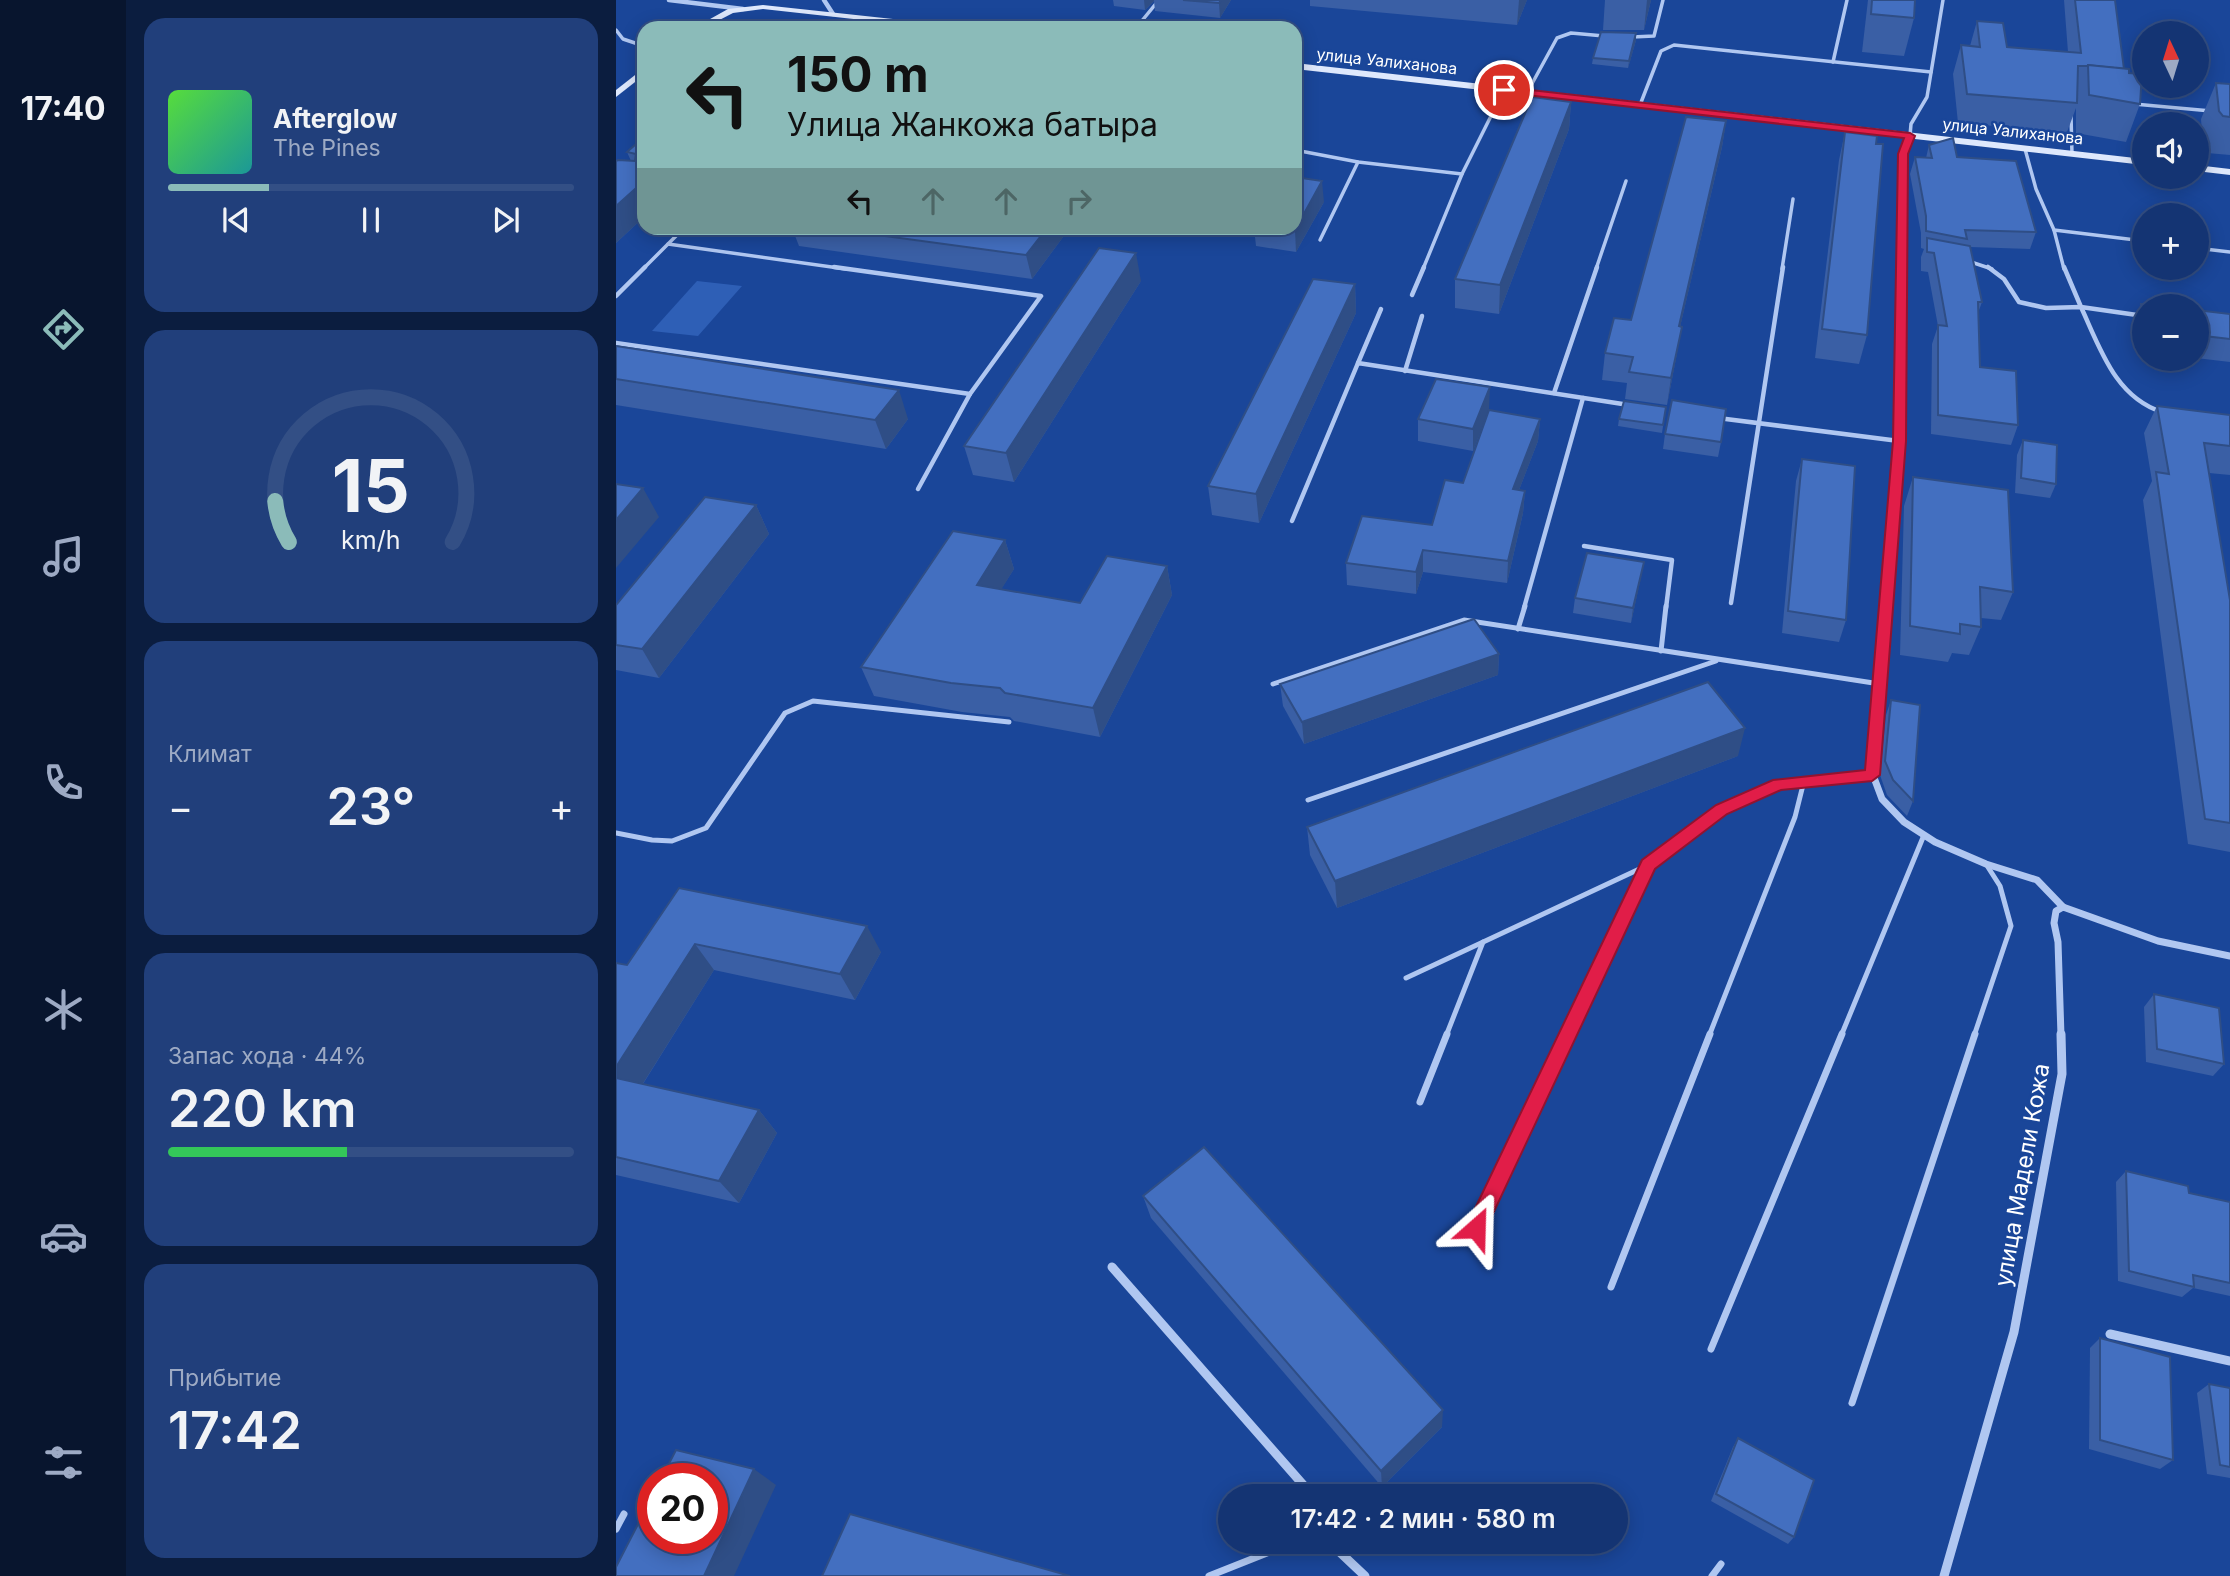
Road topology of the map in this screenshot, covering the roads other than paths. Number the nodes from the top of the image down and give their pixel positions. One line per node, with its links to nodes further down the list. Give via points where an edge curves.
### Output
1 (669, 0): 7 (street)
2 (824, 0): 8 (street)
3 (1159, 0): 11 (lane)
4 (1663, 0): 14 (lane, via 1654,36)
5 (1847, 0): 16 (lane)
6 (1943, 0): 18 (lane)
7 (743, 9): 8 (main road); 9 (main road)
8 (833, 14): 10 (main road)
9 (710, 21)
10 (896, 21)
11 (1142, 21)
12 (616, 30): 15 (lane, via 623,39)
13 (1609, 36): 21 (lane, via 1571,33 1557,38)
14 (1622, 37)
15 (637, 44)
16 (1833, 62): 18 (lane); 24 (lane, via 1674,46 1661,51)
17 (1302, 67): 20 (main road, улица Уалиханова)
18 (1931, 72): 27 (lane, via 1927,97 1910,124)
19 (637, 77): 22 (main road)
20 (1504, 90): 21 (main road, улица Уалиханова); 35 (lane)
21 (1528, 91): 24 (main road, улица Уалиханова)
22 (616, 94)
23 (2128, 104): 25 (lane)
24 (1640, 105): 27 (main road, улица Уалиханова)
25 (2217, 111)
26 (2071, 112): 30 (lane)
27 (1910, 136): 28 (main road, улица Уалиханова); 62 (street, via 1903,154)
28 (2025, 149): 30 (main road, улица Уалиханова); 38 (lane)
29 (1302, 150): 32 (lane)
30 (2072, 154): 31 (main road, улица Уалиханова)
31 (2132, 161)
32 (1358, 162): 35 (lane); 40 (lane)
33 (2209, 170): 34 (main road)
34 (2230, 172)
35 (1462, 174): 46 (lane)
36 (1626, 181): 55 (lane)
37 (1793, 199): 61 (lane)
38 (2054, 230): 41 (lane); 48 (lane, via 2065,272)
39 (677, 235): 42 (lane)
40 (1321, 240)
41 (2132, 240)
42 (668, 244): 47 (lane); 56 (lane, via 1041,296)
43 (2209, 250): 44 (lane)
44 (2230, 252)
45 (1961, 260): 48 (lane, via 1998,271 2019,302 2046,308)
46 (1412, 295)
47 (616, 296)
48 (2081, 307): 50 (lane); 59 (lane, via 2131,398)
49 (1381, 309): 53 (lane)
50 (2132, 314)
51 (1423, 316): 54 (lane)
52 (616, 343): 56 (lane)
53 (1358, 363): 54 (lane); 64 (lane)
54 (1405, 370): 55 (lane)
55 (1554, 393): 57 (lane)
56 (971, 394): 63 (lane)
57 (1583, 398): 58 (lane); 67 (lane)
58 (1637, 406)
59 (2168, 413)
60 (1705, 416): 61 (lane)
61 (1759, 424): 62 (lane); 66 (lane)
62 (1899, 441): 71 (street)
63 (918, 489)
64 (1292, 522)
65 (1584, 546): 68 (lane, via 1672,560)
66 (1731, 603)
67 (1518, 629): 68 (lane); 70 (lane, via 1464,620)
68 (1661, 651): 69 (lane)
69 (1719, 660): 71 (lane); 75 (lane)
70 (1273, 684)
71 (1880, 684): 73 (street)
72 (1009, 722): 76 (lane, via 813,701 785,713 706,828 665,843)
73 (1872, 775): 74 (lane); 77 (street, via 1882,799)
74 (1804, 781): 79 (lane, via 1779,784 1721,810); 87 (lane, via 1795,817)
75 (1308, 800)
76 (616, 833)
77 (1924, 835): 78 (street); 89 (lane)
78 (1986, 864): 80 (street, via 2036,880); 91 (lane, via 2000,886 2011,926)
79 (1648, 865): 81 (lane); 85 (lane)
80 (2063, 907): 82 (street, via 2158,941); 101 (street, улица Мадели Кожа, via 2056,911 2054,923 2062,1074 2014,1332)
81 (1483, 942): 83 (lane); 84 (lane)
82 (2230, 956)
83 (1406, 978)
84 (1420, 1102)
85 (1476, 1228)
86 (1112, 1267): 92 (street)
87 (1611, 1287)
88 (2110, 1334): 90 (street)
89 (1711, 1349)
90 (2230, 1361)
91 (1852, 1403)
92 (1302, 1484)
93 (624, 1514): 94 (lane)
94 (616, 1529)
95 (1265, 1554): 98 (lane)
96 (1342, 1554): 99 (street)
97 (1721, 1564): 100 (lane)
98 (1209, 1576)
99 (1365, 1576)
100 (1712, 1576)
101 (1944, 1576)

